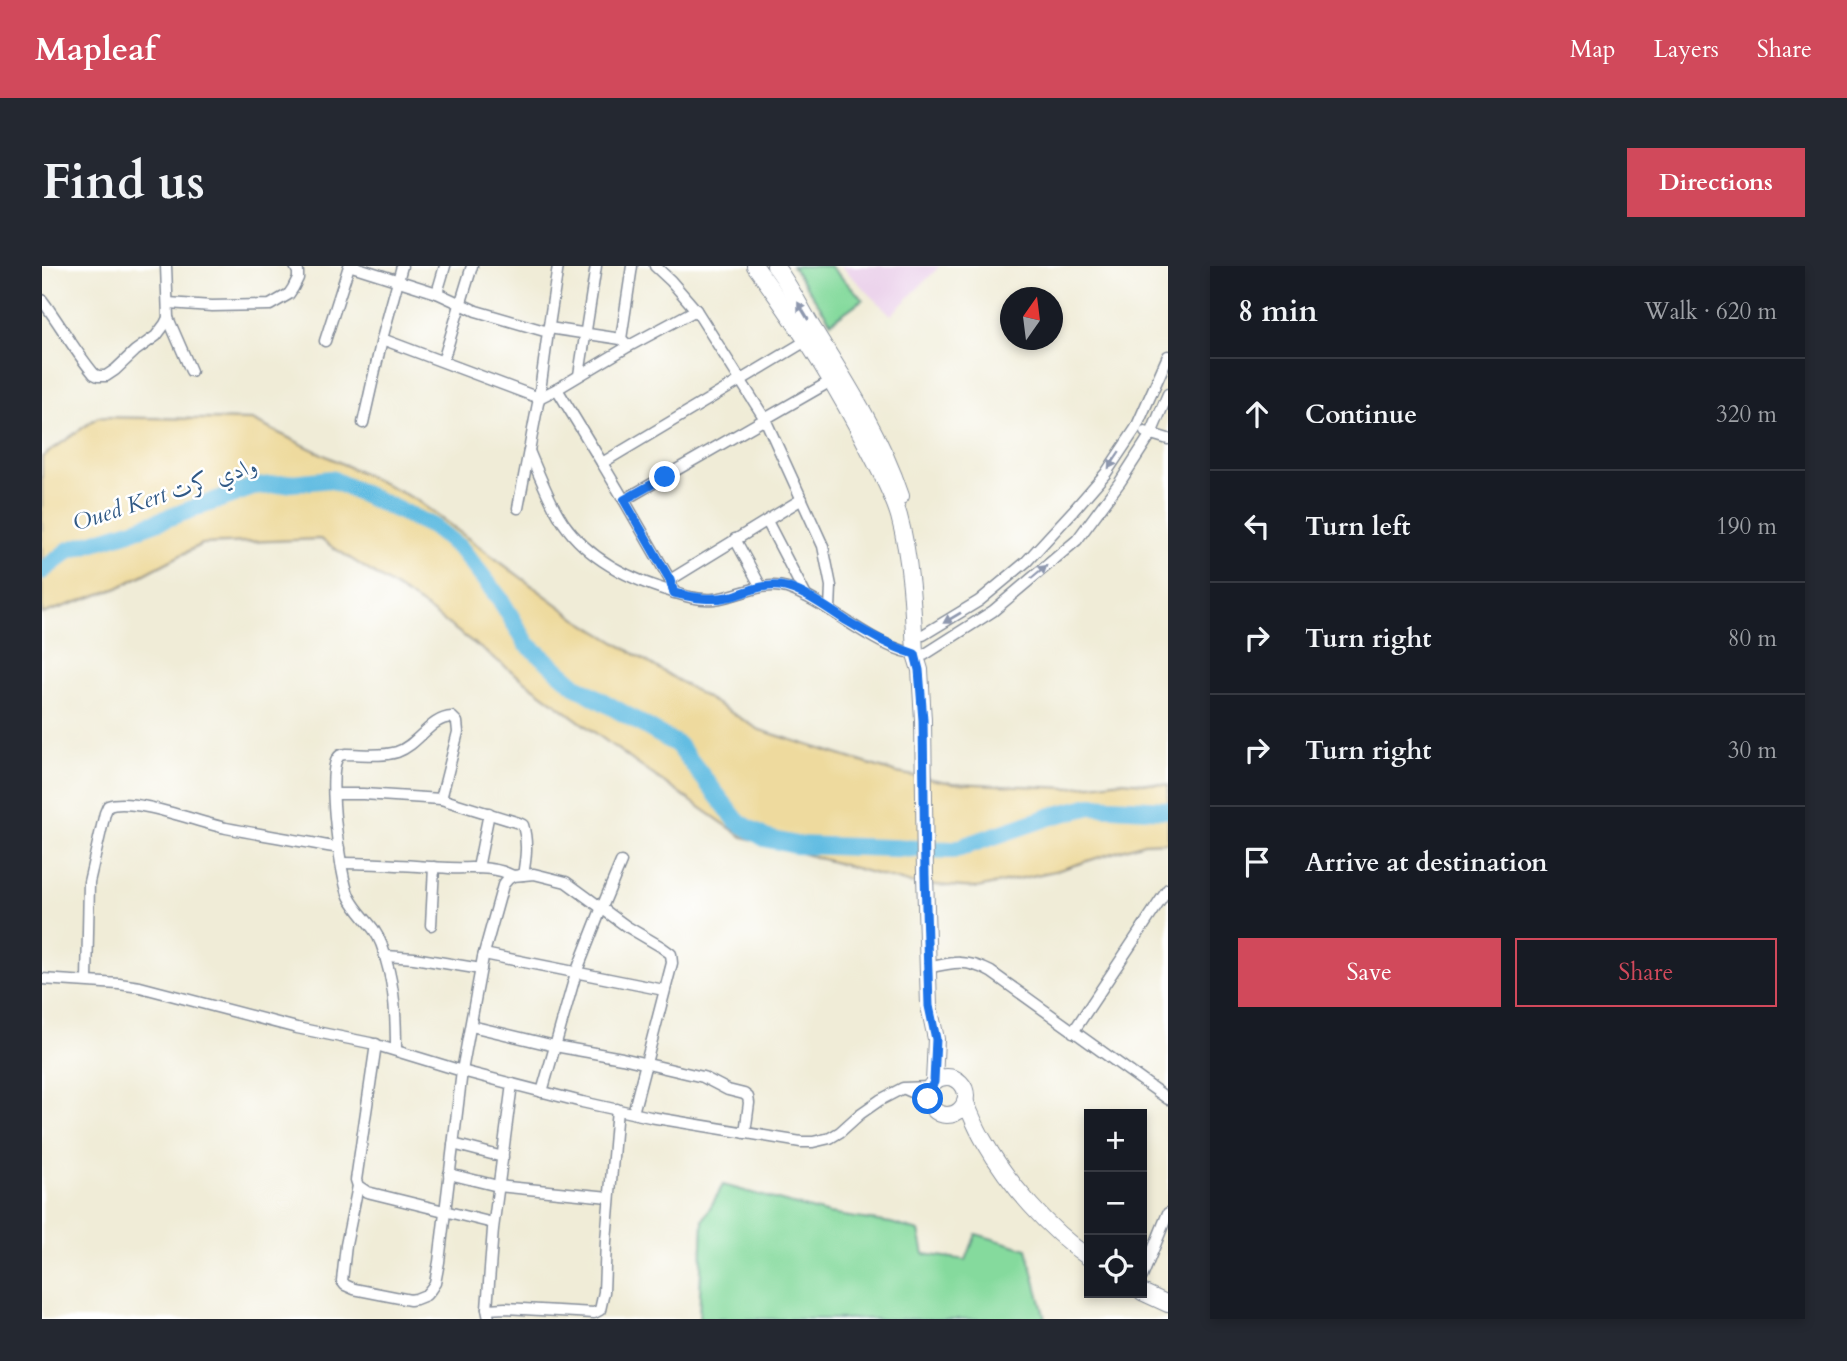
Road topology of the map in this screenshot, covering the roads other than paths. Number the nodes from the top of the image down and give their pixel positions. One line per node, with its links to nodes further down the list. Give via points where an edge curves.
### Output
1 (166, 266): 16 (street)
2 (295, 266): 16 (street, via 298,278 293,288 270,305)
3 (350, 266): 13 (street); 23 (street)
4 (402, 266): 13 (street)
5 (445, 266): 14 (street)
6 (471, 266): 17 (street)
7 (558, 266): 20 (street)
8 (596, 266): 21 (street)
9 (632, 266): 25 (street)
10 (655, 266): 18 (street)
11 (755, 266): 24 (main road)
12 (775, 266): 54 (main road, one-way to 12, via 915,552 893,473 877,436)
13 (398, 282): 14 (street); 22 (street)
14 (437, 293): 17 (street)
15 (42, 300): 19 (street, via 97,376 115,370 156,335)
16 (169, 303): 19 (street)
17 (459, 305): 20 (street); 27 (street)
18 (696, 310): 25 (street); 30 (street)
19 (168, 318): 28 (street)
20 (549, 330): 21 (street); 34 (street)
21 (586, 332): 25 (street); 29 (street)
22 (382, 339): 27 (street); 38 (street)
23 (325, 341)
24 (806, 341): 30 (street); 31 (main road)
25 (625, 343): 29 (street)
26 (1168, 356): 35 (street)
27 (443, 361): 34 (street)
28 (191, 371)
29 (579, 375): 32 (street)
30 (741, 381): 36 (street); 43 (street)
31 (831, 381): 36 (street); 55 (main road, via 858,426 898,516)
32 (557, 390): 34 (street); 43 (street)
33 (1168, 394): 37 (street)
34 (539, 398): 42 (street)
35 (1143, 413): 37 (street); 39 (street)
36 (765, 419): 44 (street); 45 (street)
37 (1163, 419): 40 (street)
38 (362, 423)
39 (1136, 428): 40 (street); 54 (street, one-way to 54, via 1106,473 1026,562 979,601)
40 (1151, 434): 41 (street); 55 (street, one-way to 40, via 993,611 1077,540)
41 (1168, 439)
42 (529, 451): 46 (street); 51 (street, via 555,511 574,537 622,573)
43 (602, 463): 45 (street)
44 (802, 499): 47 (street); 53 (street, via 823,546 831,586)
45 (624, 500): 49 (street)
46 (518, 508)
47 (767, 521): 48 (street); 52 (street)
48 (735, 539): 49 (street); 50 (street)
49 (670, 580): 51 (street)
50 (761, 587): 51 (street, via 714,599); 52 (street, via 782,586)
51 (674, 593)
52 (806, 596): 53 (street)
53 (830, 610): 55 (street)
54 (923, 635): 55 (main road)
55 (919, 660): 70 (main road)
56 (334, 794): 57 (street); 57 (street, via 335,766 341,755 398,752 434,722 452,717 458,732); 59 (street)
57 (441, 799): 58 (street)
58 (489, 813): 63 (street); 64 (street, via 523,825 527,846)
59 (339, 848): 61 (street); 74 (street, via 124,803 108,806 89,882)
60 (621, 862): 66 (street)
61 (341, 863): 62 (street); 69 (street, via 348,895)
62 (434, 867): 63 (street); 67 (street)
63 (478, 868): 64 (street)
64 (518, 875): 66 (street, via 566,882); 68 (street, via 503,885)
65 (1168, 889): 77 (street)
66 (602, 908): 72 (street); 75 (street, via 671,954)
67 (431, 925)
68 (484, 954): 71 (street); 72 (street)
69 (386, 956): 71 (street); 81 (street, via 393,985)
70 (928, 968): 77 (street, via 960,962 982,967); 78 (main road)
71 (481, 969): 76 (street)
72 (576, 973): 75 (street); 80 (street)
73 (42, 979): 74 (street)
74 (87, 981): 79 (street, via 140,988)
75 (664, 990): 82 (street)
76 (471, 1027): 80 (street); 83 (street)
77 (1073, 1032): 88 (street)
78 (936, 1039): 84 (main road); 86 (main road)
79 (376, 1044): 81 (street); 98 (street)
80 (555, 1046): 82 (street); 87 (street)
81 (396, 1050): 83 (street)
82 (645, 1064): 91 (street); 93 (street, via 703,1077 744,1094 749,1103)
83 (462, 1070): 85 (street); 95 (street)
84 (957, 1080): 86 (main road, via 945,1077); 89 (main road)
85 (512, 1084): 87 (street); 96 (street)
86 (931, 1089): 92 (main road, via 934,1110); 93 (street, via 903,1088 821,1140 801,1142)
87 (542, 1092): 90 (street)
88 (1168, 1099)
89 (965, 1101): 92 (main road); 94 (main road)
90 (617, 1109): 91 (street); 100 (street)
91 (633, 1113): 93 (street)
92 (952, 1114): 94 (main road)
93 (745, 1133)
94 (984, 1140): 104 (main road, via 1014,1185)
95 (453, 1144): 96 (street); 97 (street)
96 (503, 1157): 99 (street)
97 (449, 1174): 99 (street); 101 (street)
98 (358, 1186): 101 (street); 101 (street, via 342,1275 345,1285 354,1289 410,1300 426,1295 435,1283)
99 (498, 1186): 100 (street); 103 (street)
100 (609, 1197): 108 (street, via 600,1310 505,1308)
101 (444, 1212): 103 (street)
102 (1167, 1218): 105 (street)
103 (493, 1223): 108 (street)
104 (1084, 1254)
105 (1147, 1266)
106 (1147, 1294): 107 (main road)
107 (1168, 1304)
108 (488, 1314)

